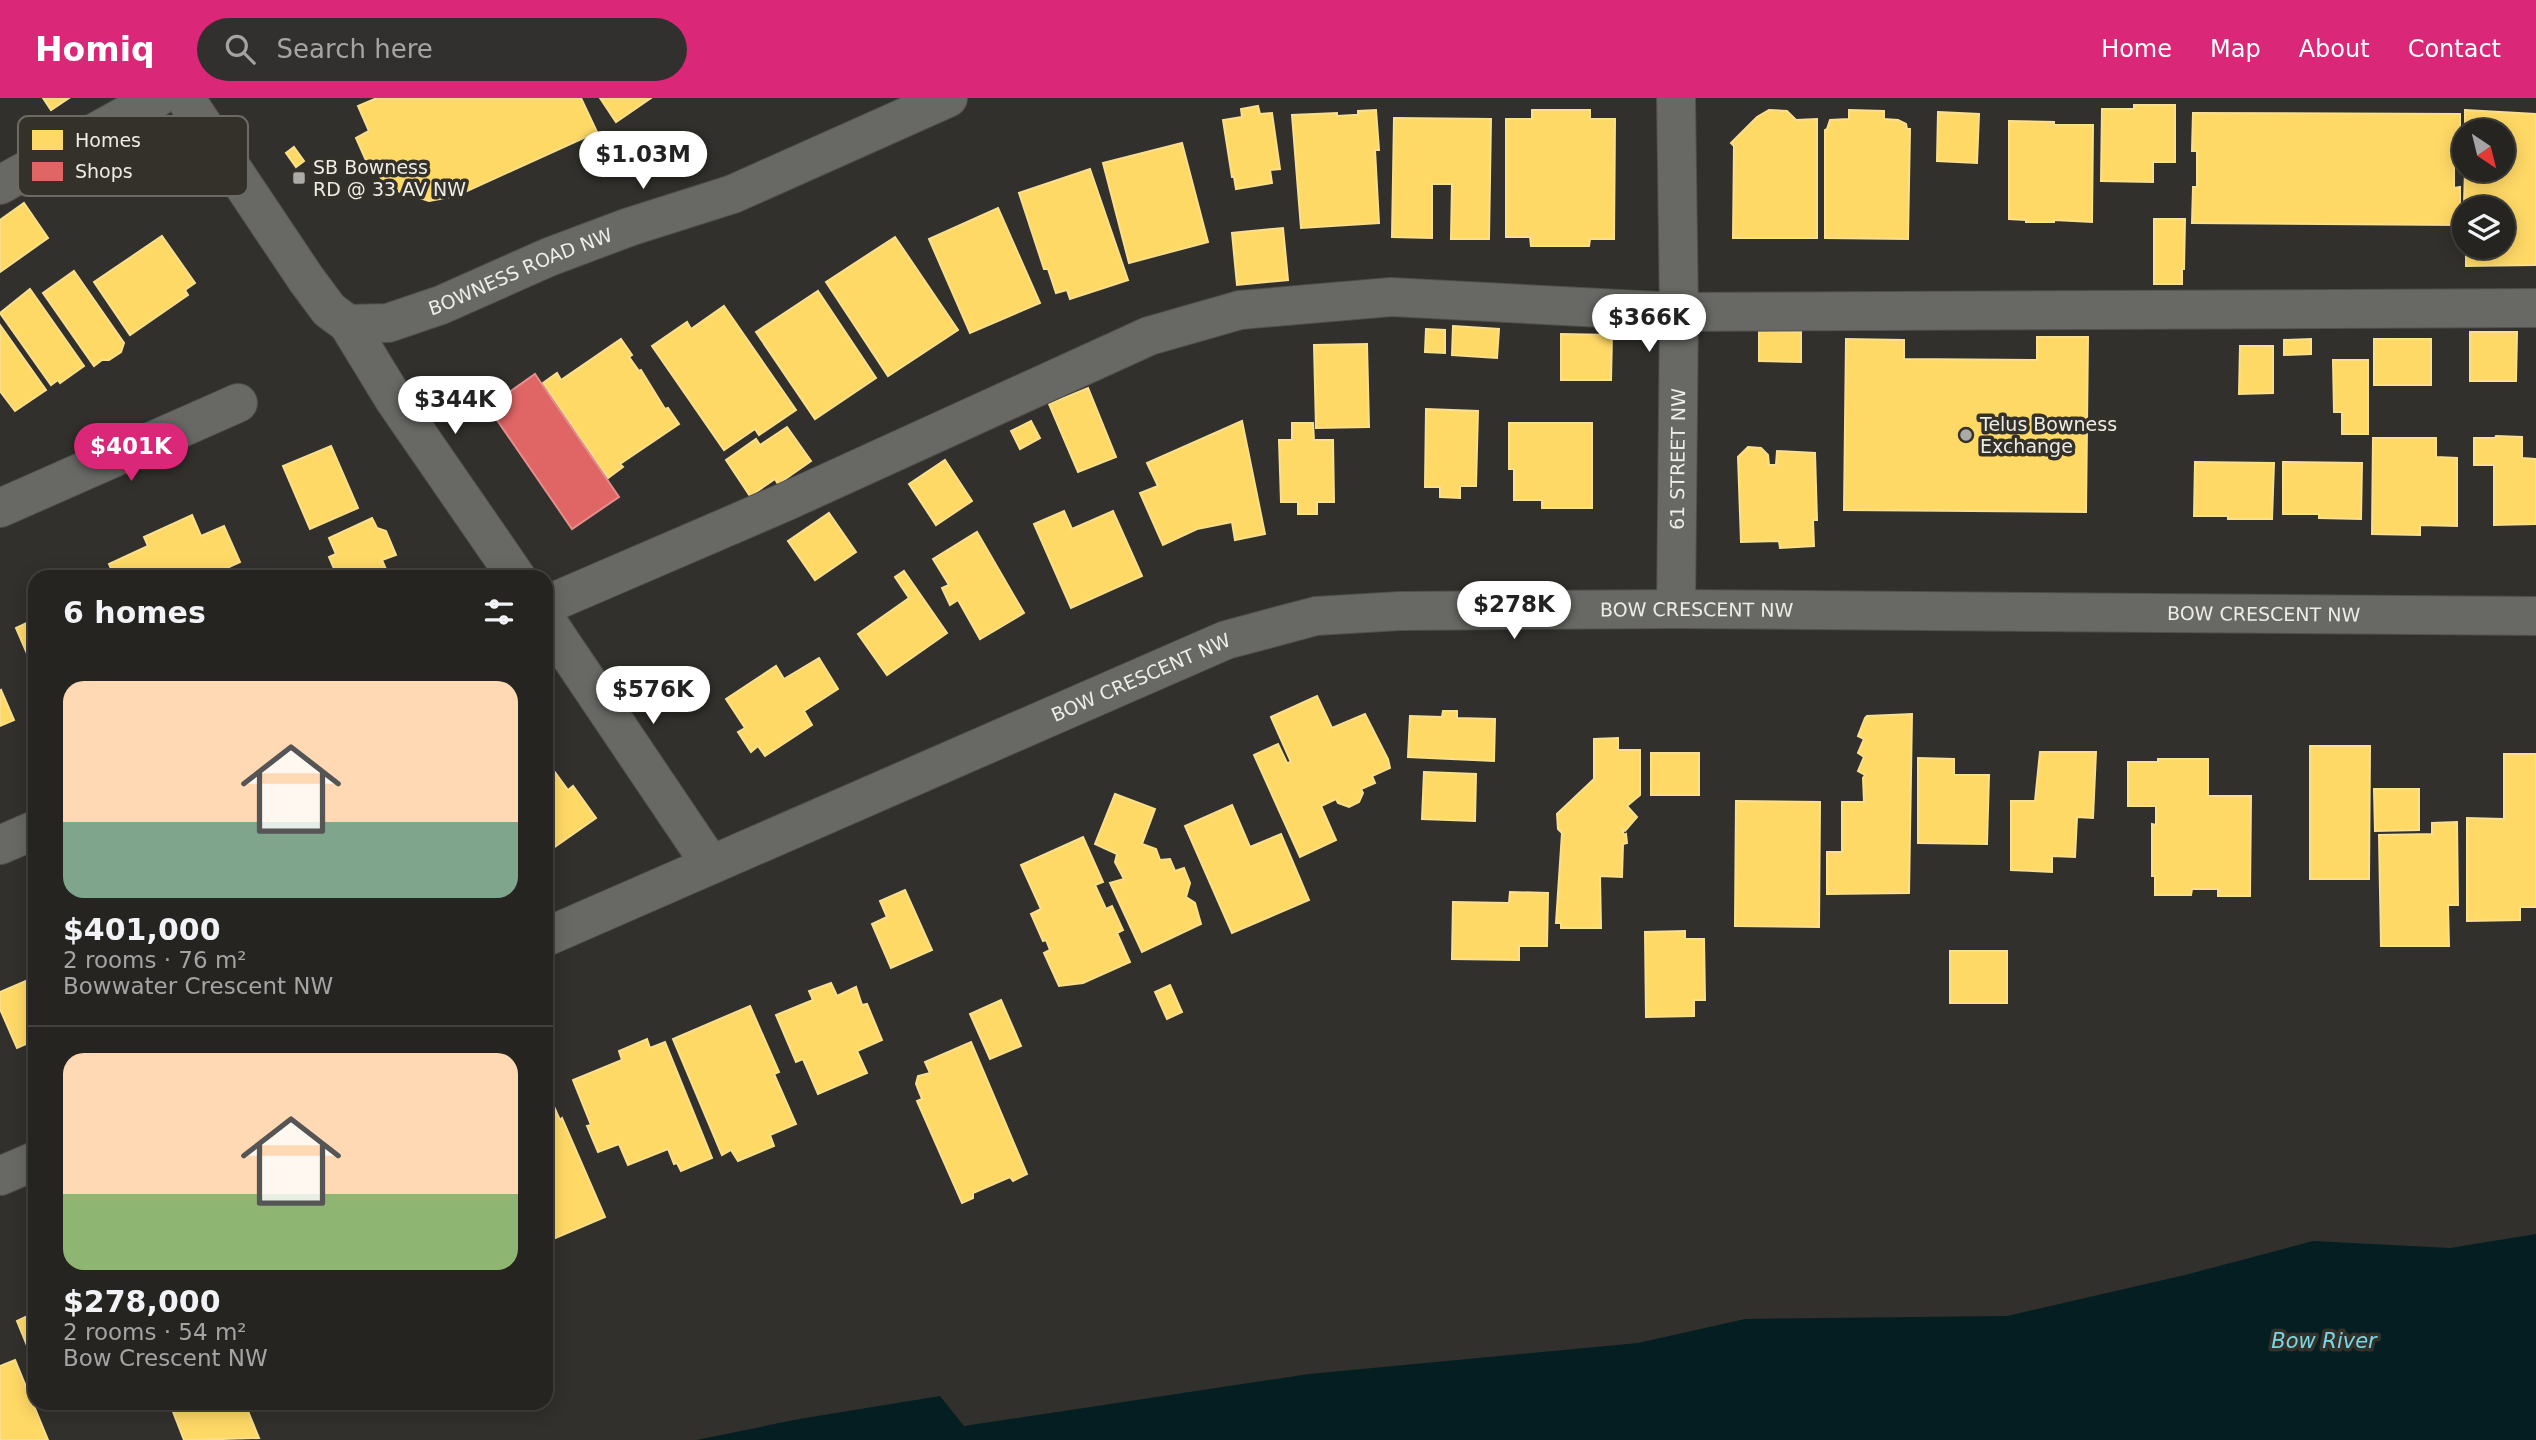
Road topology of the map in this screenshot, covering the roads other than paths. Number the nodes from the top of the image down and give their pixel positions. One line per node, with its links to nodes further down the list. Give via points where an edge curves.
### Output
1 (157, 98): 5 (street)
2 (185, 98): 6 (street)
3 (948, 98): 12 (street, BOWNESS ROAD NW, via 733,194 549,257 441,305 388,323)
4 (1676, 98): 11 (street, 61 STREET NW)
5 (125, 116)
6 (197, 116)
7 (18, 175): 8 (street)
8 (0, 185)
9 (248, 192): 12 (street, via 329,310)
10 (2536, 308): 11 (street)
11 (1679, 312): 16 (street, via 1391,297 1240,310 1149,336); 17 (street, 61 STREET NW)
12 (348, 324): 15 (street)
13 (238, 403): 14 (street)
14 (0, 508)
15 (511, 570)
16 (553, 603)
17 (1676, 609): 18 (street, BOW CRESCENT NW); 22 (street, BOW CRESCENT NW, via 1400,611 1316,616 1277,626 1215,645)
18 (2536, 616)
19 (553, 630): 22 (street)
20 (28, 833): 21 (street)
21 (0, 845)
22 (711, 865): 23 (street, BOW CRESCENT NW)
23 (553, 934)
24 (28, 1164): 25 (street)
25 (0, 1176)

